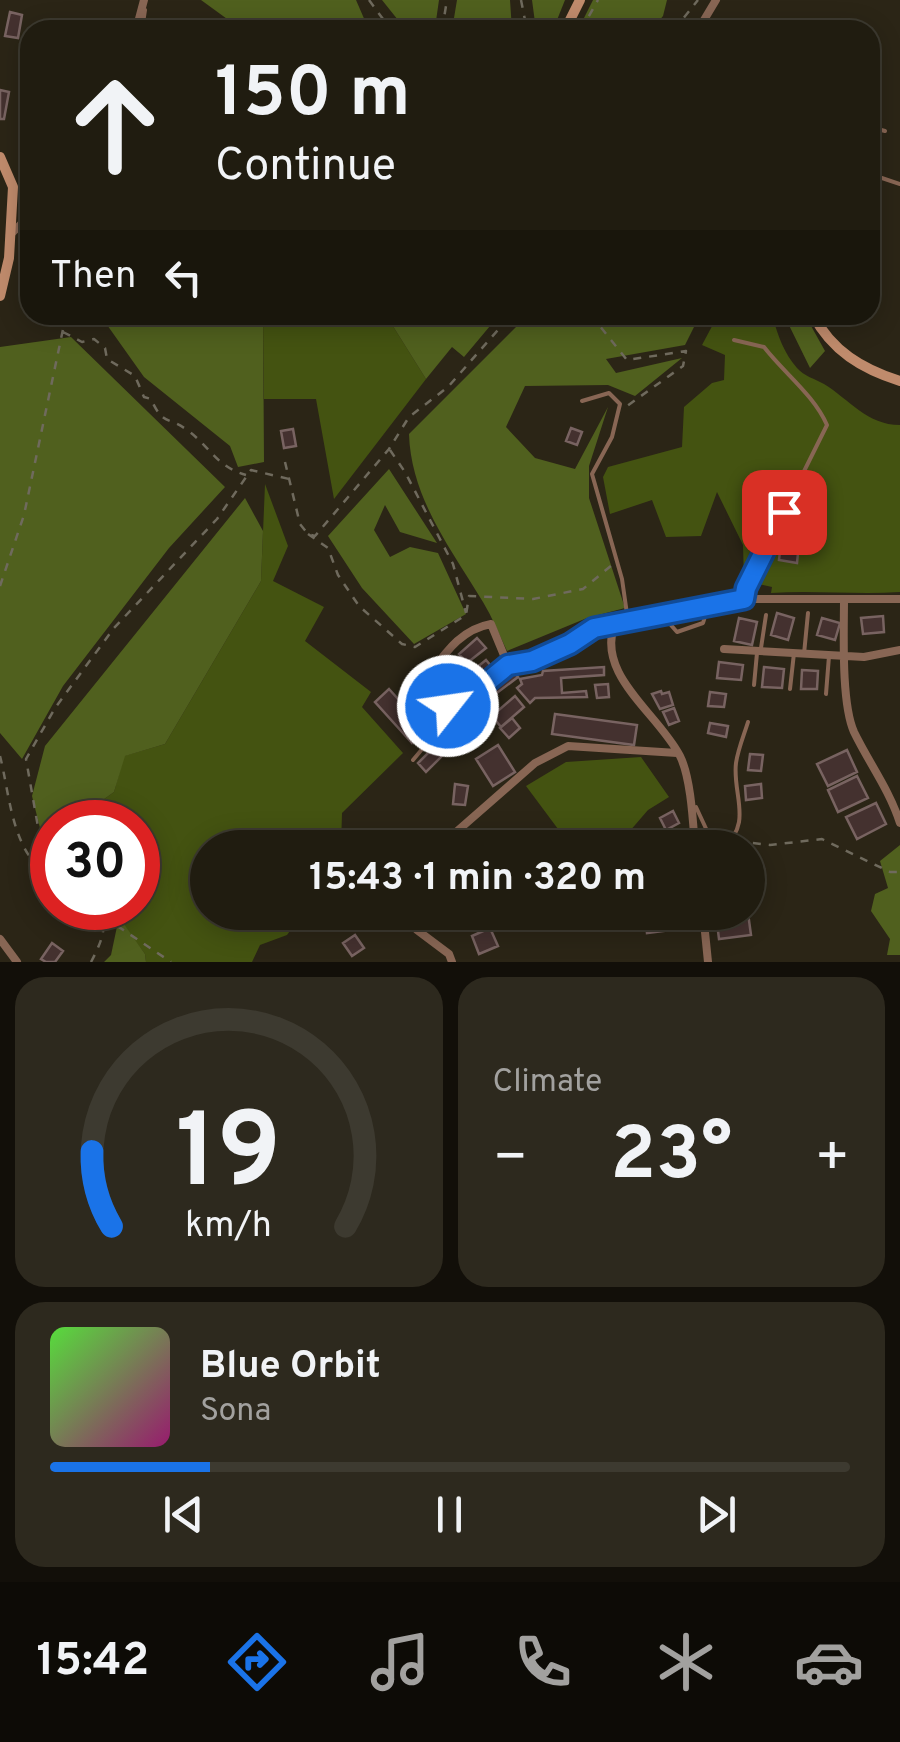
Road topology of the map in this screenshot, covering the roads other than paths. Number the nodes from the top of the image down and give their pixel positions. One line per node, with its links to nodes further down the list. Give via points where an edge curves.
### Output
1 (880, 130): 2 (lane)
2 (885, 131)
3 (0, 158): 5 (main road, via 14,188)
4 (20, 225): 5 (street)
5 (10, 235): 6 (main road)
6 (0, 296)
7 (819, 325): 9 (main road, via 856,363)
8 (734, 340): 11 (lane, via 764,347 826,426)
9 (900, 380)
10 (582, 401): 18 (lane, via 609,393 620,404 592,474)
11 (744, 599): 12 (street); 14 (street)
12 (844, 599): 13 (street); 25 (street)
13 (900, 599)
14 (708, 607): 16 (street); 16 (lane, via 703,623 677,632)
15 (808, 613): 23 (lane)
16 (657, 614): 18 (street)
17 (766, 615): 22 (lane)
18 (628, 621): 19 (street)
19 (615, 624): 26 (street); 32 (street, via 608,642 616,668)
20 (724, 649): 22 (street)
21 (900, 650): 25 (street)
22 (759, 653): 23 (street); 27 (lane)
23 (799, 653): 24 (street); 28 (lane)
24 (829, 656): 25 (street); 29 (lane)
25 (846, 656): 34 (street, via 853,730)
26 (508, 665): 30 (lane); 30 (street, via 491,624 474,627 454,643 422,684)
27 (754, 685)
28 (790, 689)
29 (826, 694)
30 (454, 714): 33 (lane)
31 (748, 722): 40 (lane, via 735,766 742,817)
32 (677, 753): 35 (street); 37 (street, via 568,746 535,763)
33 (413, 760)
34 (896, 796): 36 (street)
35 (691, 808): 38 (street); 39 (lane)
36 (900, 823)
37 (459, 830)
38 (694, 830)
39 (706, 830)
40 (736, 830)
41 (418, 930): 45 (street)
42 (705, 930): 46 (street)
43 (0, 940): 44 (street)
44 (17, 962)
45 (452, 962)
46 (708, 962)

